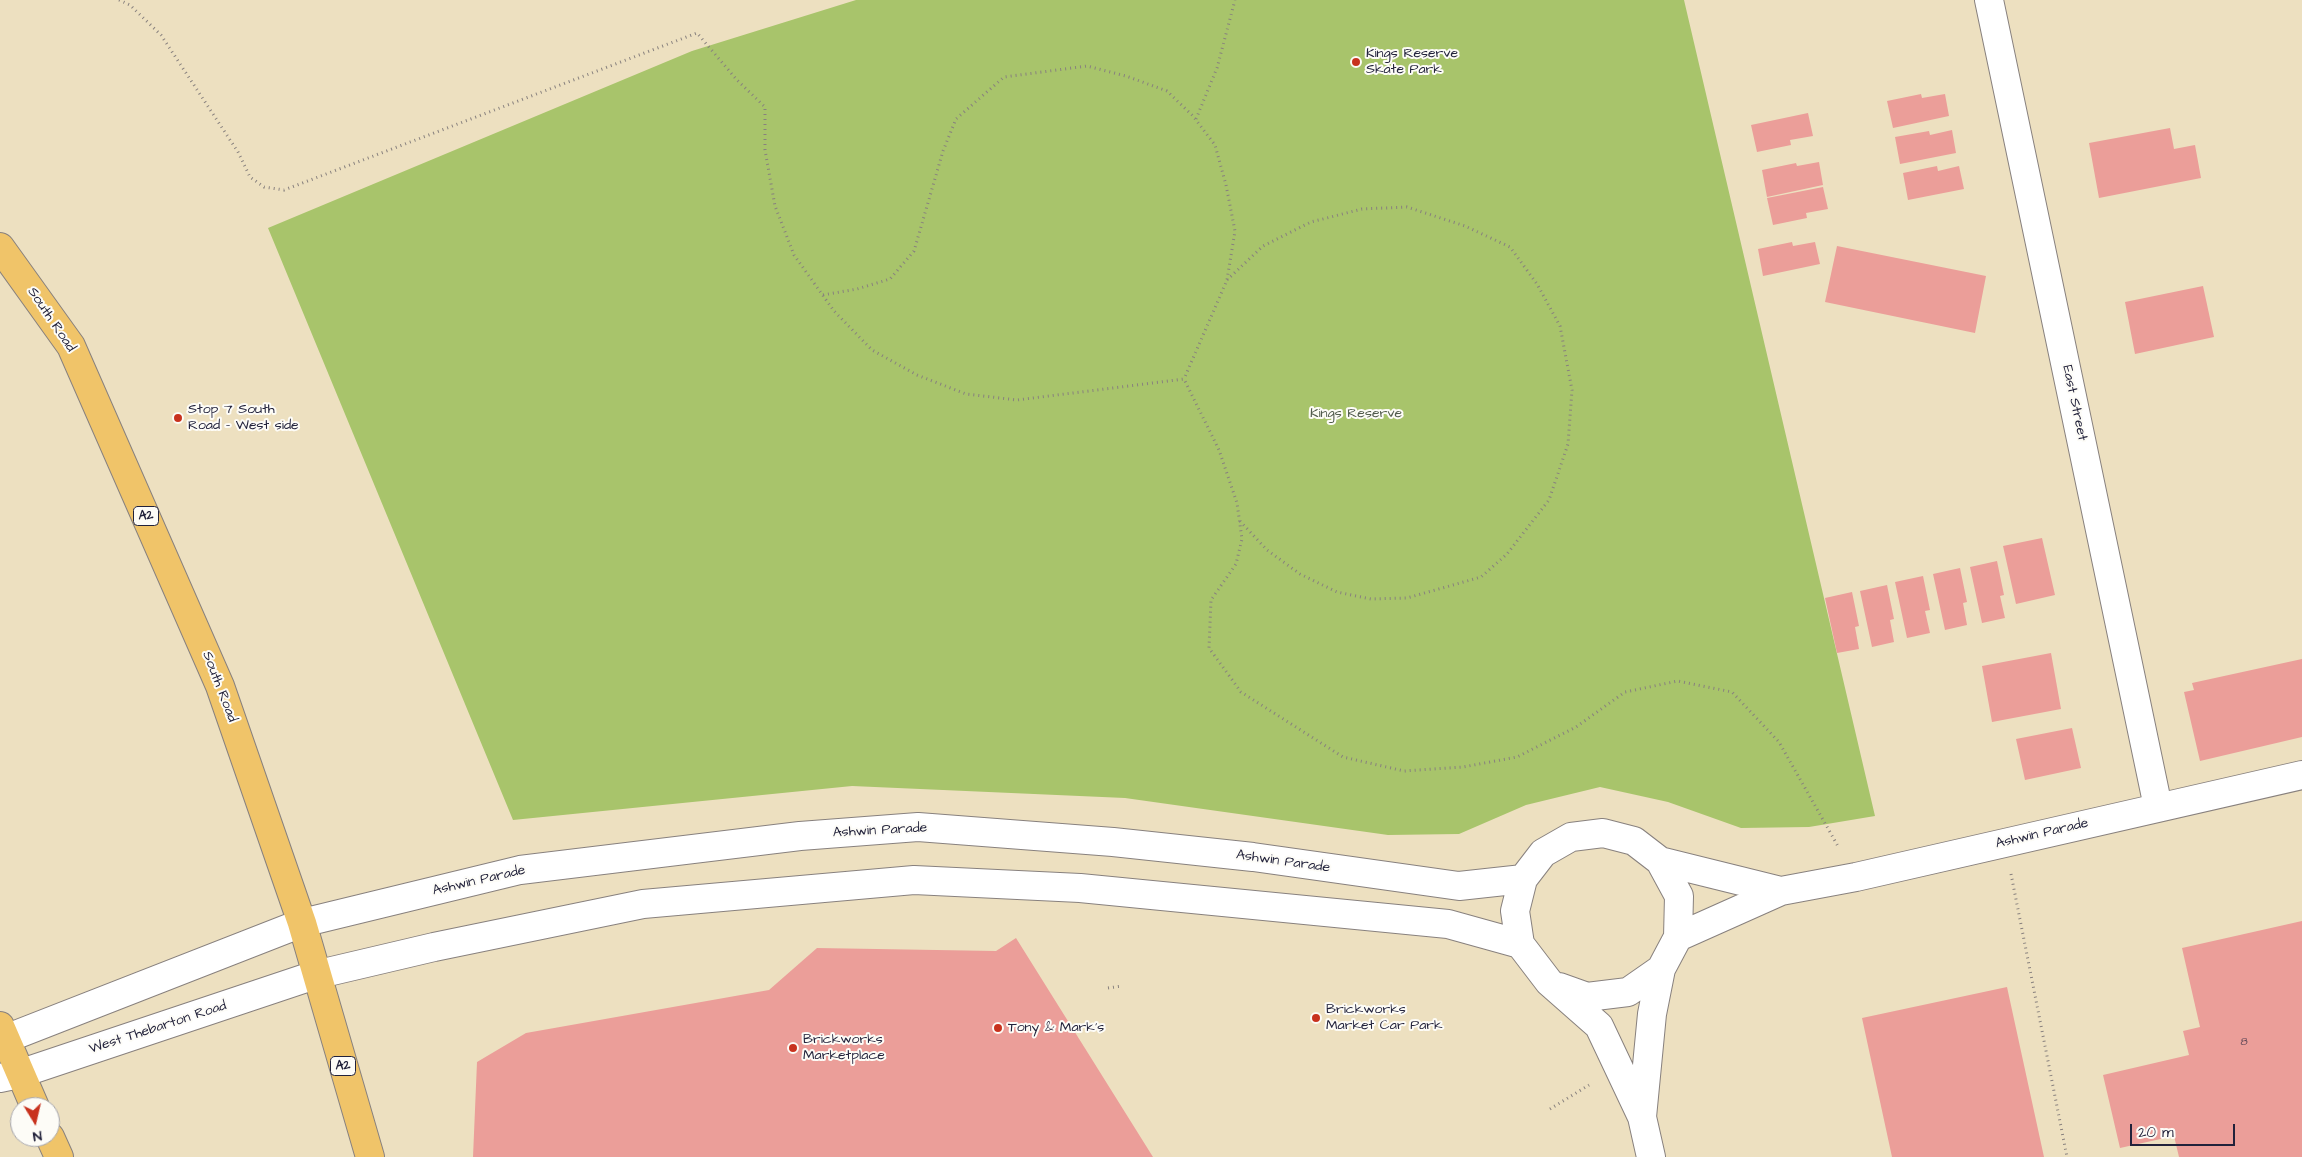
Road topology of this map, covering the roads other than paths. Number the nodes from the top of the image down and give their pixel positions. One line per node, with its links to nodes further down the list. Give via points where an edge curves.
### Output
1 (1989, 0): 4 (street, East Street)
2 (0, 247): 8 (highway, South Road / A2, via 71,346 220,686)
3 (2302, 776): 4 (street, Ashwin Parade)
4 (2158, 807): 7 (street, Ashwin Parade, via 1856,877)
5 (1660, 861): 6 (street, via 1634,841 1603,833 1571,837 1543,853); 7 (street, Ashwin Parade); 9 (street, via 1679,896)
6 (1523, 879): 8 (street, Ashwin Parade, via 1459,886 1253,857 918,827 800,836 520,870); 10 (street, via 1514,911)
7 (1781, 891): 9 (street, Ashwin Parade)
8 (302, 923): 12 (highway, South Road / A2); 14 (street)
9 (1678, 937): 11 (street)
10 (1520, 944): 12 (street, via 1448,924 1058,886 914,880 643,904); 13 (street)
11 (1661, 969): 13 (street, via 1628,992 1587,997); 17 (street, via 1652,1014)
12 (315, 975): 15 (street, West Thebarton Road); 18 (highway, South Road / A2)
13 (1549, 982): 17 (street, via 1600,1026)
14 (2, 1035): 15 (highway)
15 (10, 1076): 16 (highway)
16 (27, 1097)
17 (1642, 1117): 19 (street)
18 (370, 1157)
19 (1651, 1157)

